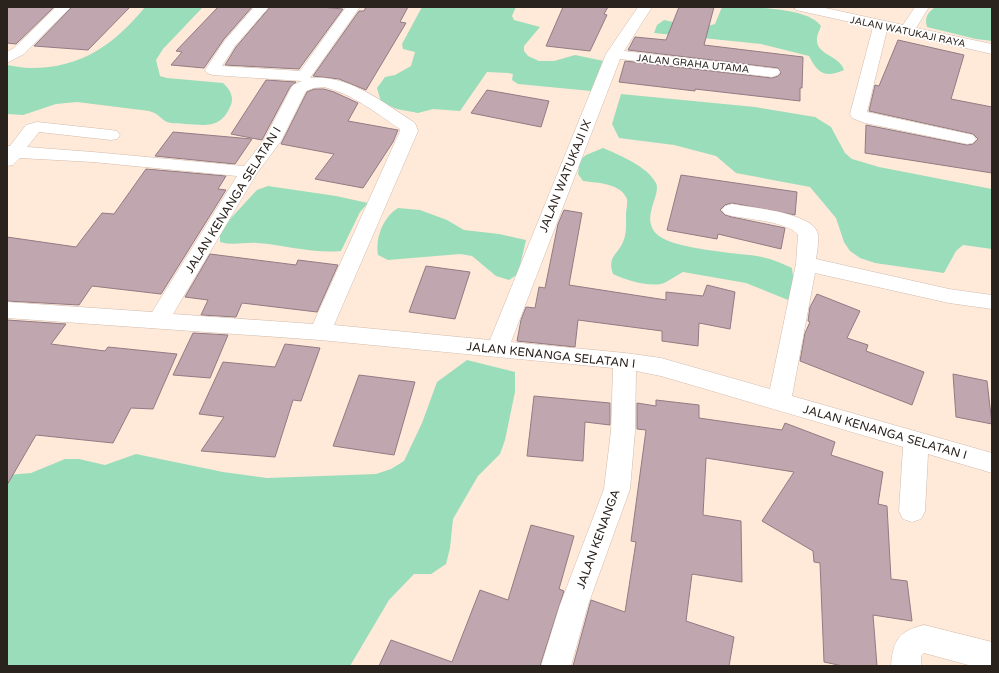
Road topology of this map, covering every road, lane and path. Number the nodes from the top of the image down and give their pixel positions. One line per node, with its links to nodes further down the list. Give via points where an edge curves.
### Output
1 (64, 7): 12 (street, via 19,51)
2 (262, 7): 3 (street, via 230,43 213,70 302,76 306,74)
3 (353, 7)
4 (645, 7): 11 (street, JALAN WATUKAJI IX)
5 (801, 7): 7 (street, JALAN WATUKAJI RAYA)
6 (922, 7): 9 (street)
7 (817, 9): 8 (street, JALAN WATUKAJI RAYA)
8 (881, 25): 9 (street, JALAN WATUKAJI RAYA); 15 (street, via 858,114 865,118)
9 (906, 31): 10 (street, JALAN WATUKAJI RAYA)
10 (992, 49)
11 (614, 54): 13 (street, JALAN GRAHA UTAMA); 24 (street, JALAN WATUKAJI IX)
12 (7, 58)
13 (772, 72)
14 (111, 134): 16 (street, via 37,127 32,129)
15 (967, 139)
16 (10, 154): 17 (street, via 93,157)
17 (249, 172): 22 (street, JALAN KENANGA SELATAN I); 23 (street, JALAN KENANGA SELATAN I, via 272,141 299,88 306,83 347,88 409,128 408,136)
18 (732, 210): 19 (street, via 790,221 802,226 808,234)
19 (806, 264): 20 (street, via 949,296); 26 (street)
20 (992, 302)
21 (7, 310): 22 (street, JALAN KENANGA SELATAN I)
22 (158, 321): 23 (street, JALAN KENANGA SELATAN I)
23 (320, 332): 24 (street, JALAN KENANGA SELATAN I)
24 (497, 350): 25 (street, JALAN KENANGA SELATAN I)
25 (625, 361): 26 (street, JALAN KENANGA SELATAN I, via 661,367); 31 (street, JALAN KENANGA, via 624,431 617,489 574,605)
26 (779, 400): 27 (street, JALAN KENANGA SELATAN I)
27 (916, 441): 28 (street, JALAN KENANGA SELATAN I); 29 (street)
28 (992, 463)
29 (912, 511)
30 (992, 658): 32 (street, via 924,639 915,641 907,650)
31 (556, 666)
32 (906, 666)

